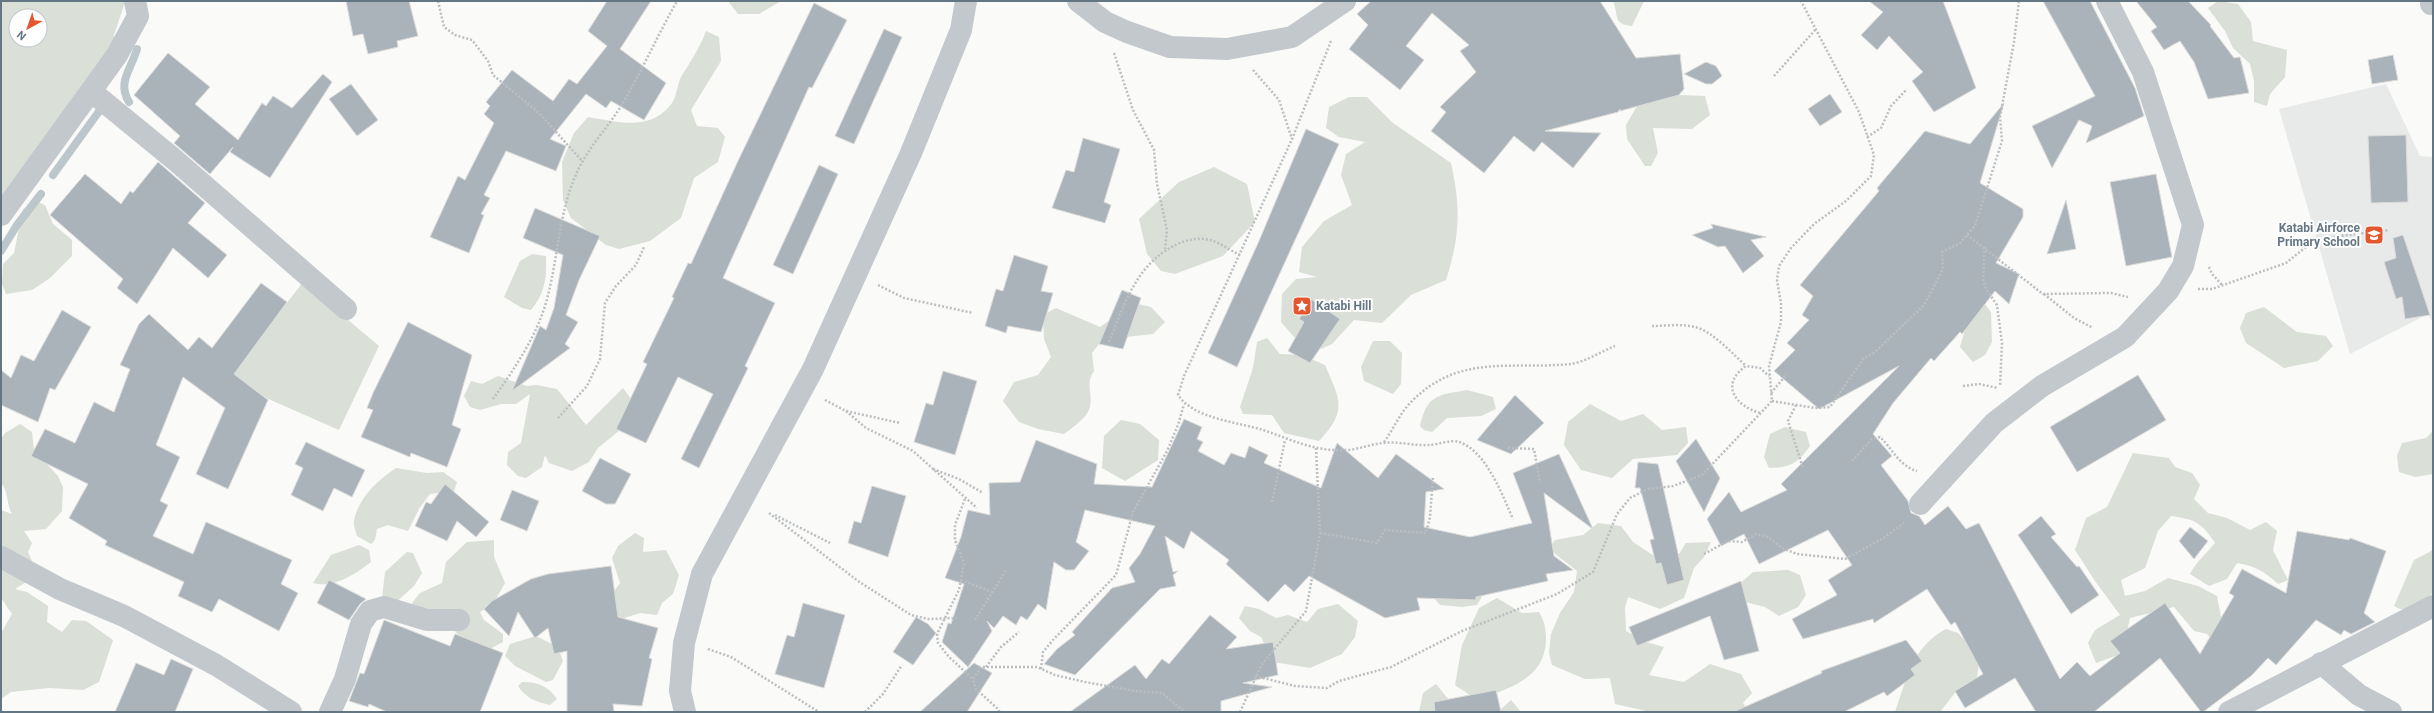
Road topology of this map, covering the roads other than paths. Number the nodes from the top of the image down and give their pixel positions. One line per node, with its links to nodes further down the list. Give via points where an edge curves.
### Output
1 (135, 1): 6 (street, via 138,16 117,55)
2 (966, 1): 16 (street, via 960,30 943,74 911,153 856,273 804,385 702,574 684,643 680,691)
3 (1078, 1): 5 (street, via 1105,22 1170,47 1221,49 1292,36)
4 (2107, 1): 9 (street, via 2143,72 2193,225 2183,266 2162,297 2125,338 2042,386 1994,423)
5 (1337, 7)
6 (92, 92): 7 (street); 8 (street, via 175,160)
7 (1, 215)
8 (346, 309)
9 (1920, 504)
10 (1, 557): 14 (street, via 60,589 124,616 216,665)
11 (2433, 606): 13 (street)
12 (460, 620): 15 (street, via 427,620 384,607 370,611 361,624 345,679)
13 (2321, 663): 17 (street); 18 (street, via 2359,695)
14 (291, 712)
15 (330, 712)
16 (685, 712)
17 (2229, 712)
18 (2392, 712)

